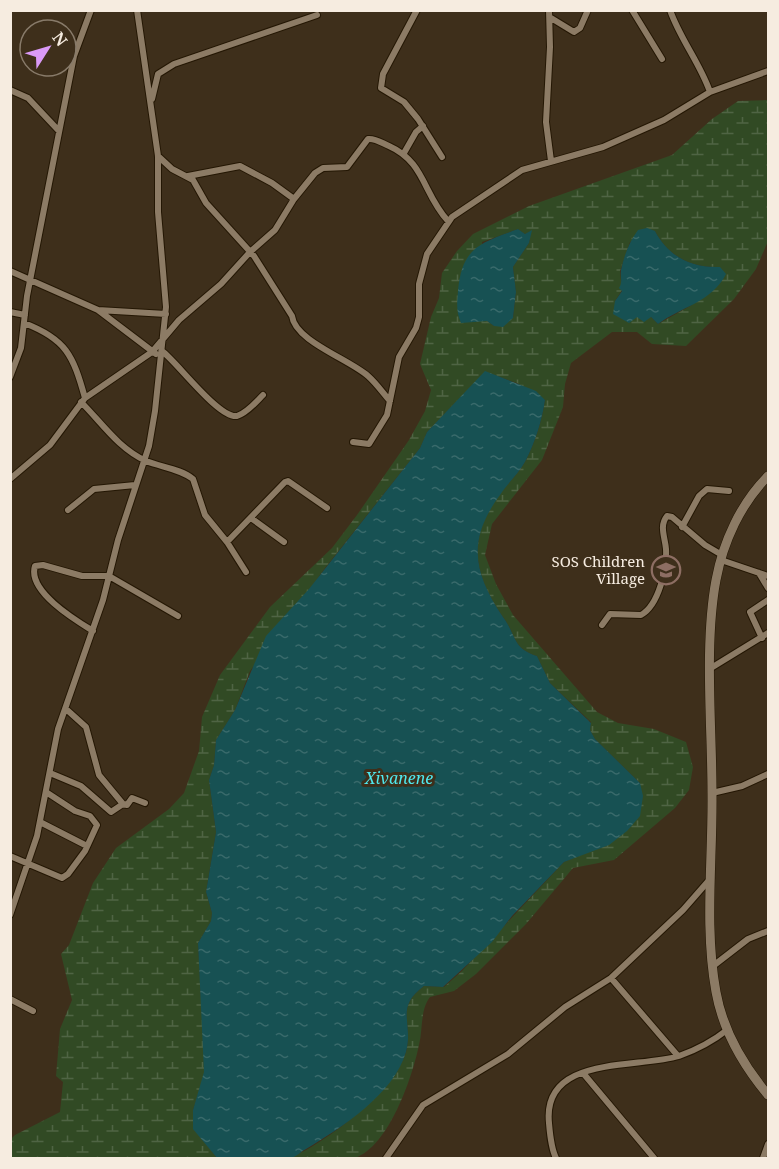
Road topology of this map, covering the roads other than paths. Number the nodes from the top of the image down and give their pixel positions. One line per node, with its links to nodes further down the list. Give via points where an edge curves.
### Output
1 (91, 10): 15 (street, via 74,56)
2 (137, 10): 13 (street)
3 (417, 10): 14 (street, via 380,83 384,91 404,102)
4 (588, 10): 7 (street, via 574,32)
5 (632, 10): 9 (street)
6 (670, 10): 12 (street)
7 (550, 14): 19 (street, via 546,122)
8 (317, 15): 13 (street, via 174,64 158,74)
9 (662, 59)
10 (768, 71): 12 (street)
11 (10, 90): 15 (street, via 28,98)
12 (710, 92): 19 (street, via 664,120 603,147)
13 (151, 102): 17 (street)
14 (423, 126): 16 (street, via 412,137); 18 (street)
15 (59, 131): 25 (street)
16 (405, 153): 21 (street, via 369,138 347,167 323,168); 22 (street, via 418,168 431,200)
17 (158, 156): 20 (street, via 172,169); 28 (street)
18 (442, 157)
19 (551, 161): 22 (street, via 522,170)
20 (188, 176): 21 (street, via 240,166); 23 (street, via 206,203)
21 (294, 198): 23 (street, via 275,230)
22 (448, 221): 37 (street, via 426,259 419,284 420,316 399,357)
23 (250, 252): 31 (street); 37 (street, via 292,316 294,326 312,341 345,358)
24 (10, 271): 25 (street)
25 (30, 281): 26 (street); 29 (street)
26 (98, 310): 28 (street); 32 (street)
27 (10, 312): 29 (street)
28 (166, 314): 31 (street)
29 (25, 315): 30 (street)
30 (24, 322): 34 (street, via 21,348); 36 (street, via 54,336 64,346)
31 (163, 340): 32 (street); 33 (street)
32 (152, 352): 33 (street); 36 (street)
33 (162, 354): 35 (street, via 185,372 204,396 230,415 239,415); 39 (street)
34 (10, 377)
35 (263, 395)
36 (83, 400): 39 (street, via 116,442); 41 (street, via 51,445)
37 (390, 401): 38 (street, via 387,415 370,443)
38 (352, 442)
39 (145, 460): 42 (street); 48 (street, via 193,479 205,515)
40 (768, 476): 50 (main road, via 744,508)
41 (10, 479)
42 (135, 485): 45 (street, via 94,489); 53 (street)
43 (729, 490): 47 (street, via 707,489)
44 (327, 508): 46 (street, via 288,481)
45 (68, 510)
46 (250, 518): 48 (street); 49 (street)
47 (682, 527): 50 (street); 58 (street, via 672,517 665,519 664,562 654,603 641,615 610,614)
48 (227, 542): 51 (street)
49 (284, 543)
50 (722, 558): 52 (street); 62 (main road, via 714,595)
51 (246, 572)
52 (759, 573): 54 (street); 55 (street)
53 (109, 576): 57 (street); 59 (street); 59 (street, via 82,576 43,565 33,569 48,598)
54 (768, 576)
55 (768, 588)
56 (768, 600): 61 (street, via 750,612)
57 (178, 616)
58 (602, 625)
59 (93, 631): 63 (street)
60 (768, 633): 61 (street)
61 (762, 638): 62 (street)
62 (711, 668): 67 (main road)
63 (66, 709): 64 (street, via 58,729); 69 (street, via 86,727 99,775)
64 (51, 773): 66 (street); 69 (street, via 81,786 111,812)
65 (768, 774): 67 (street)
66 (46, 792): 70 (street); 71 (street, via 95,821 96,829)
67 (712, 794): 74 (main road)
68 (145, 803): 69 (street, via 132,798)
69 (123, 804)
70 (40, 822): 71 (street); 73 (street)
71 (87, 846): 73 (street, via 62,878)
72 (10, 856): 73 (street)
73 (29, 863): 75 (street)
74 (712, 877): 77 (main road); 78 (street)
75 (10, 915)
76 (767, 934): 77 (street, via 748,939)
77 (712, 966): 81 (main road)
78 (611, 978): 82 (street); 86 (street, via 565,1007 508,1054 423,1105)
79 (10, 999): 80 (street)
80 (33, 1011)
81 (727, 1030): 82 (street, via 715,1040); 84 (main road, via 740,1057)
82 (678, 1056): 83 (street)
83 (583, 1073): 87 (street, via 558,1088 548,1108); 88 (street)
84 (768, 1095)
85 (768, 1144): 89 (street)
86 (386, 1158)
87 (556, 1158)
88 (654, 1158)
89 (763, 1158)

